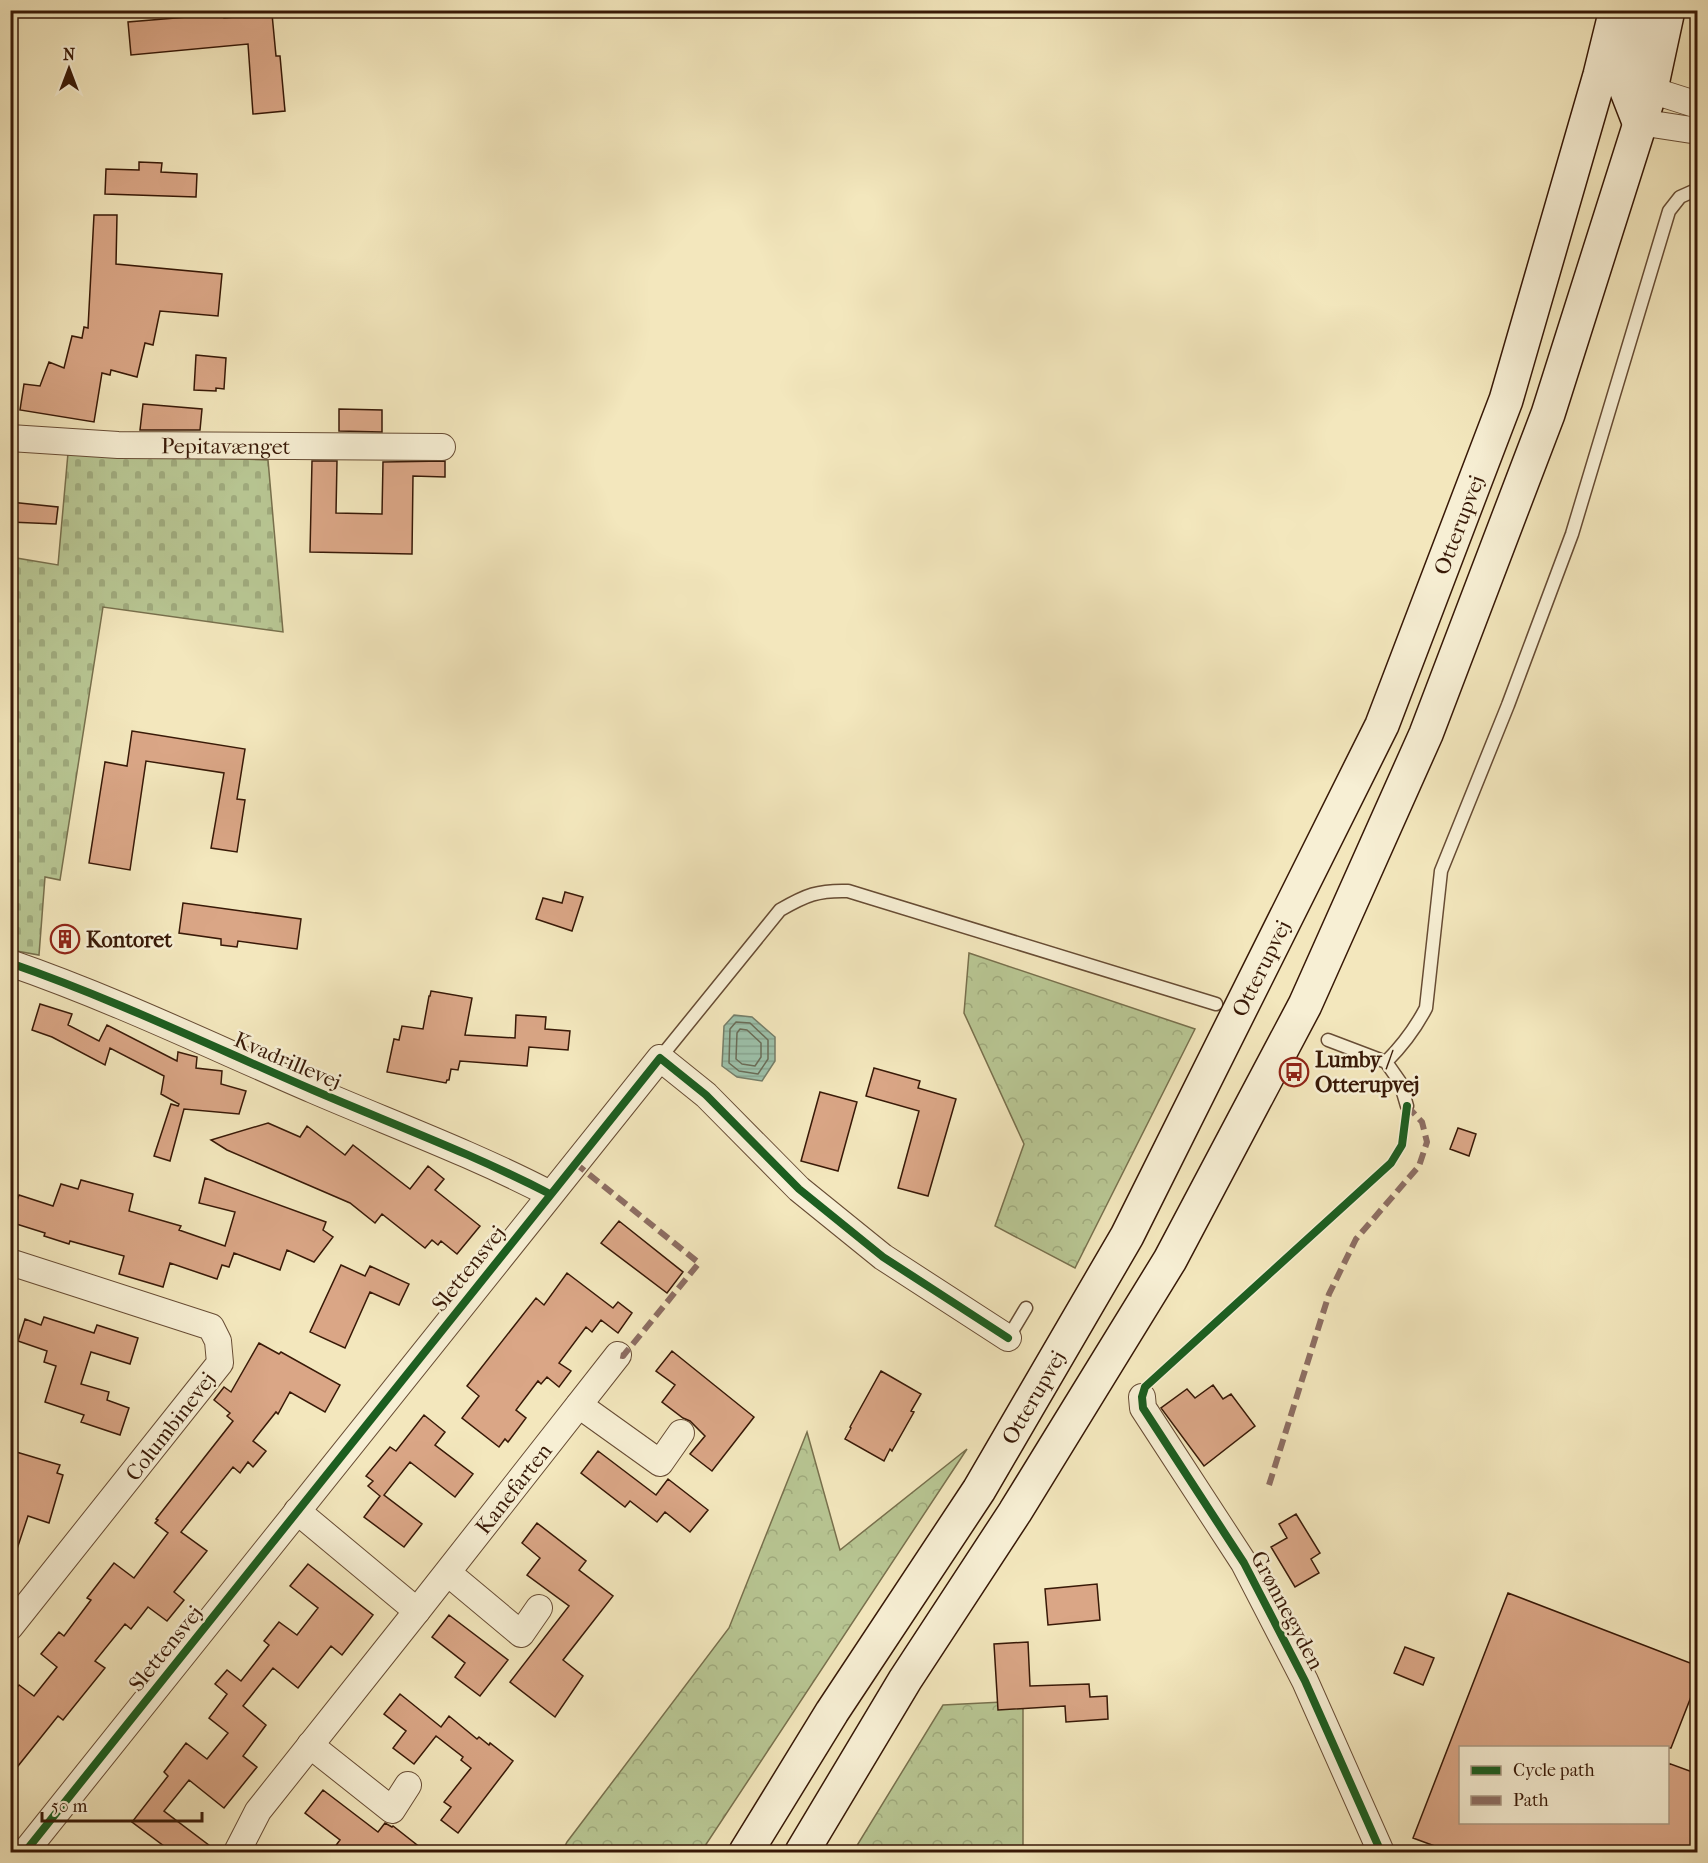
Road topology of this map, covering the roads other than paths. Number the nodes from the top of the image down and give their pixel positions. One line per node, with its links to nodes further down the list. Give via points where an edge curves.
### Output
1 (1616, 10): 4 (main road, Otterupvej)
2 (1640, 10): 4 (main road)
3 (1668, 10): 4 (main road, Otterupvej)
4 (1625, 82): 5 (street); 6 (main road); 30 (main road, Otterupvej, via 1382,725 1127,1236 979,1490)
5 (1698, 105)
6 (1639, 122): 7 (street); 31 (main road, Otterupvej, via 1548,414 1426,734 1305,1005 1170,1260)
7 (1698, 131)
8 (1698, 189): 15 (lane, via 1680,197 1669,211 1572,534 1441,871 1426,1008 1407,1040)
9 (10, 438): 10 (street, Pepitavænget, via 118,445)
10 (442, 447)
11 (10, 963): 17 (street, Kvadrillevej, via 509,1172)
12 (1216, 1004): 14 (lane, via 848,891 828,891 803,896 780,910)
13 (1328, 1040): 15 (lane)
14 (660, 1058): 17 (street, Slettensvej); 20 (street, via 706,1095 799,1189 883,1257)
15 (1386, 1062): 16 (lane, via 1400,1082)
16 (1407, 1106)
17 (550, 1194): 25 (street, Slettensvej)
18 (10, 1262): 29 (street, Columbinevej, via 211,1327 218,1341 220,1364)
19 (1026, 1308): 20 (lane)
20 (1008, 1338)
21 (618, 1355): 23 (street, Kanefarten)
22 (1142, 1397): 40 (street, Grønnegyden, via 1143,1408 1244,1563 1305,1681)
23 (579, 1405): 24 (street, via 660,1463); 26 (street, Kanefarten)
24 (681, 1433)
25 (297, 1511): 28 (street); 34 (street, Slettensvej)
26 (447, 1574): 27 (street, via 521,1634); 28 (street, Kanefarten)
27 (539, 1608)
28 (417, 1611): 32 (street, Kanefarten)
29 (10, 1627)
30 (832, 1712): 36 (main road); 37 (main road, Otterupvej)
31 (870, 1740): 38 (main road, Otterupvej); 39 (main road)
32 (310, 1745): 33 (street, via 392,1810); 35 (street, Kanefarten, via 258,1811)
33 (408, 1785)
34 (25, 1852)
35 (237, 1852)
36 (723, 1852)
37 (746, 1852)
38 (802, 1852)
39 (811, 1852)
40 (1381, 1852)

